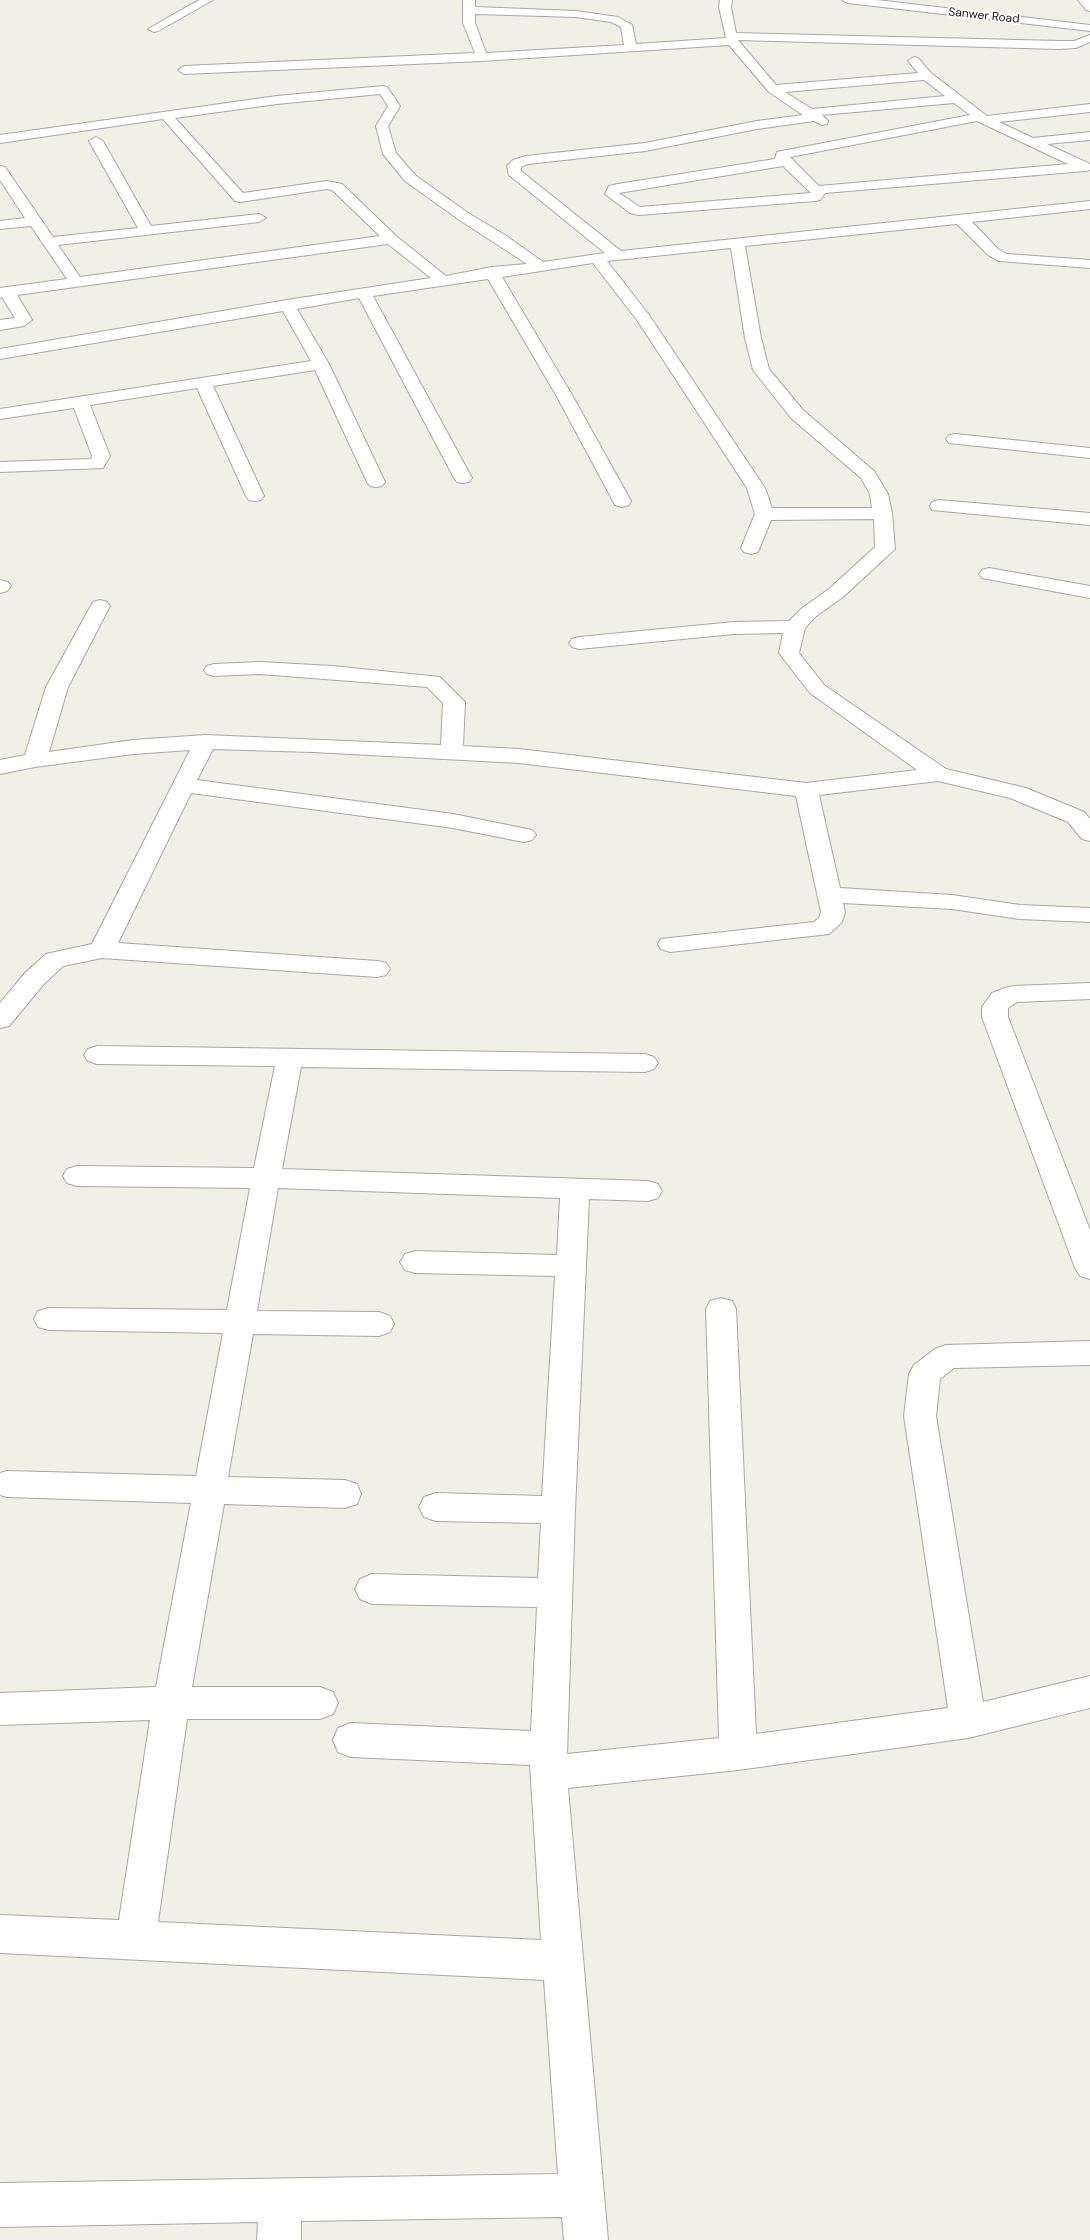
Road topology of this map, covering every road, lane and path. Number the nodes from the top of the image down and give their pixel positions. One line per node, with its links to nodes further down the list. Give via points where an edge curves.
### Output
1 (206, 0): 10 (street)
2 (726, 0): 12 (street)
3 (848, 0): 9 (street, Sanwer Road)
4 (915, 0): 8 (street, Sanwer Road)
5 (1084, 0): 7 (street)
6 (468, 5): 13 (street, via 614,19 626,26); 14 (street, via 469,23)
7 (1090, 8)
8 (1090, 20)
9 (1090, 28)
10 (154, 30)
11 (1090, 38): 12 (street, via 1076,44)
12 (732, 39): 13 (street); 19 (street)
13 (631, 48): 14 (street)
14 (482, 57): 16 (street)
15 (914, 61): 18 (street)
16 (348, 64): 17 (street); 20 (street)
17 (184, 70)
18 (927, 76): 19 (street); 21 (street)
19 (773, 89): 24 (street)
20 (344, 94): 23 (street); 51 (street, via 383,90 394,106 382,126 390,154 410,178)
21 (954, 99): 24 (street); 25 (street)
22 (1090, 108): 25 (street)
23 (166, 115): 27 (street); 36 (street)
24 (812, 115): 29 (street); 48 (street, via 646,147 526,160 514,166 514,172)
25 (982, 118): 29 (street); 30 (street)
26 (1090, 136): 30 (street)
27 (0, 139)
28 (96, 141): 43 (street)
29 (853, 142): 31 (street, via 784,154 781,157)
30 (1031, 142): 32 (street)
31 (786, 161): 34 (street); 35 (street)
32 (1088, 168): 35 (street)
33 (0, 170): 41 (street)
34 (686, 177): 37 (street); 37 (street, via 618,188 612,194 635,210)
35 (816, 190): 37 (street, via 819,194 815,197)
36 (240, 198): 39 (street); 44 (street, via 327,185 337,187)
37 (715, 204)
38 (1090, 205): 40 (street)
39 (259, 218): 43 (street); 47 (street)
40 (962, 220): 46 (street); 50 (street, via 993,252 1004,258)
41 (34, 221): 42 (street); 45 (street)
42 (0, 226)
43 (147, 231): 45 (street)
44 (391, 239): 47 (street); 53 (street)
45 (49, 242): 54 (street)
46 (737, 243): 48 (street); 72 (street, via 761,370 797,414 868,475 879,494)
47 (285, 253): 54 (street)
48 (618, 256): 49 (street)
49 (597, 258): 51 (street); 73 (street, via 643,318 714,423 756,488)
50 (1090, 264)
51 (540, 266): 52 (street)
52 (492, 272): 53 (street); 70 (street)
53 (443, 281): 56 (street)
54 (76, 282): 55 (street)
55 (3, 293): 58 (street, via 24,320)
56 (364, 293): 57 (street); 67 (street)
57 (287, 305): 59 (street); 60 (street)
58 (0, 325)
59 (0, 354)
60 (321, 364): 61 (street); 68 (street)
61 (203, 382): 62 (street); 69 (street)
62 (80, 402): 63 (street); 66 (street, via 101,456 97,464)
63 (0, 414)
64 (955, 440): 65 (street)
65 (1090, 454)
66 (0, 466)
67 (463, 478)
68 (376, 482)
69 (255, 496)
70 (622, 501)
71 (939, 506): 74 (street)
72 (882, 513): 73 (street); 79 (street, via 885,550)
73 (764, 514): 75 (street)
74 (1090, 519)
75 (751, 548)
76 (989, 574): 77 (street)
77 (1090, 592)
78 (100, 606): 84 (street, via 57,687)
79 (802, 620): 80 (street); 86 (street, via 789,653 817,689)
80 (579, 643)
81 (214, 670): 83 (street, via 260,668 432,682 454,702)
82 (206, 742): 83 (street); 84 (street, via 133,747); 87 (street)
83 (452, 752): 88 (street, via 519,756)
84 (35, 760): 85 (street)
85 (0, 767)
86 (938, 774): 88 (street); 89 (street, via 1018,793 1076,817)
87 (183, 785): 90 (street, via 453,821); 94 (street)
88 (806, 790): 91 (street)
89 (1090, 834)
90 (524, 835)
91 (829, 896): 92 (street, via 952,902 1020,912); 93 (street, via 833,912 830,922 820,929)
92 (1090, 915)
93 (670, 944)
94 (102, 950): 95 (street); 97 (street, via 55,960 34,979)
95 (377, 969)
96 (1090, 991): 107 (street, via 1014,994 1001,1000 995,1008 995,1017)
97 (0, 1020)
98 (98, 1055): 99 (street)
99 (290, 1057): 100 (street); 102 (street)
100 (645, 1063)
101 (77, 1176): 102 (street)
102 (266, 1178): 103 (street); 110 (street)
103 (575, 1189): 104 (street); 106 (street)
104 (648, 1191)
105 (415, 1262): 106 (street)
106 (571, 1266): 117 (street)
107 (1090, 1268)
108 (721, 1309): 126 (street)
109 (49, 1318): 110 (street)
110 (240, 1320): 111 (street); 114 (street)
111 (379, 1324)
112 (1090, 1353): 124 (street, via 946,1357 925,1374 920,1416)
113 (7, 1484): 114 (street)
114 (210, 1489): 115 (street); 121 (street)
115 (345, 1494)
116 (436, 1507): 117 (street)
117 (558, 1510): 119 (street)
118 (372, 1589): 119 (street)
119 (554, 1593): 127 (street)
120 (1090, 1692): 124 (street)
121 (171, 1703): 122 (street); 123 (street); 129 (street)
122 (320, 1703)
123 (0, 1709)
124 (968, 1722): 126 (street)
125 (351, 1740): 127 (street)
126 (738, 1753): 127 (street)
127 (549, 1761): 130 (street)
128 (0, 1934): 129 (street)
129 (136, 1940): 130 (street)
130 (564, 1961): 131 (street)
131 (581, 2195): 133 (street); 134 (street)
132 (0, 2205): 133 (street)
133 (280, 2220)
134 (586, 2240)

